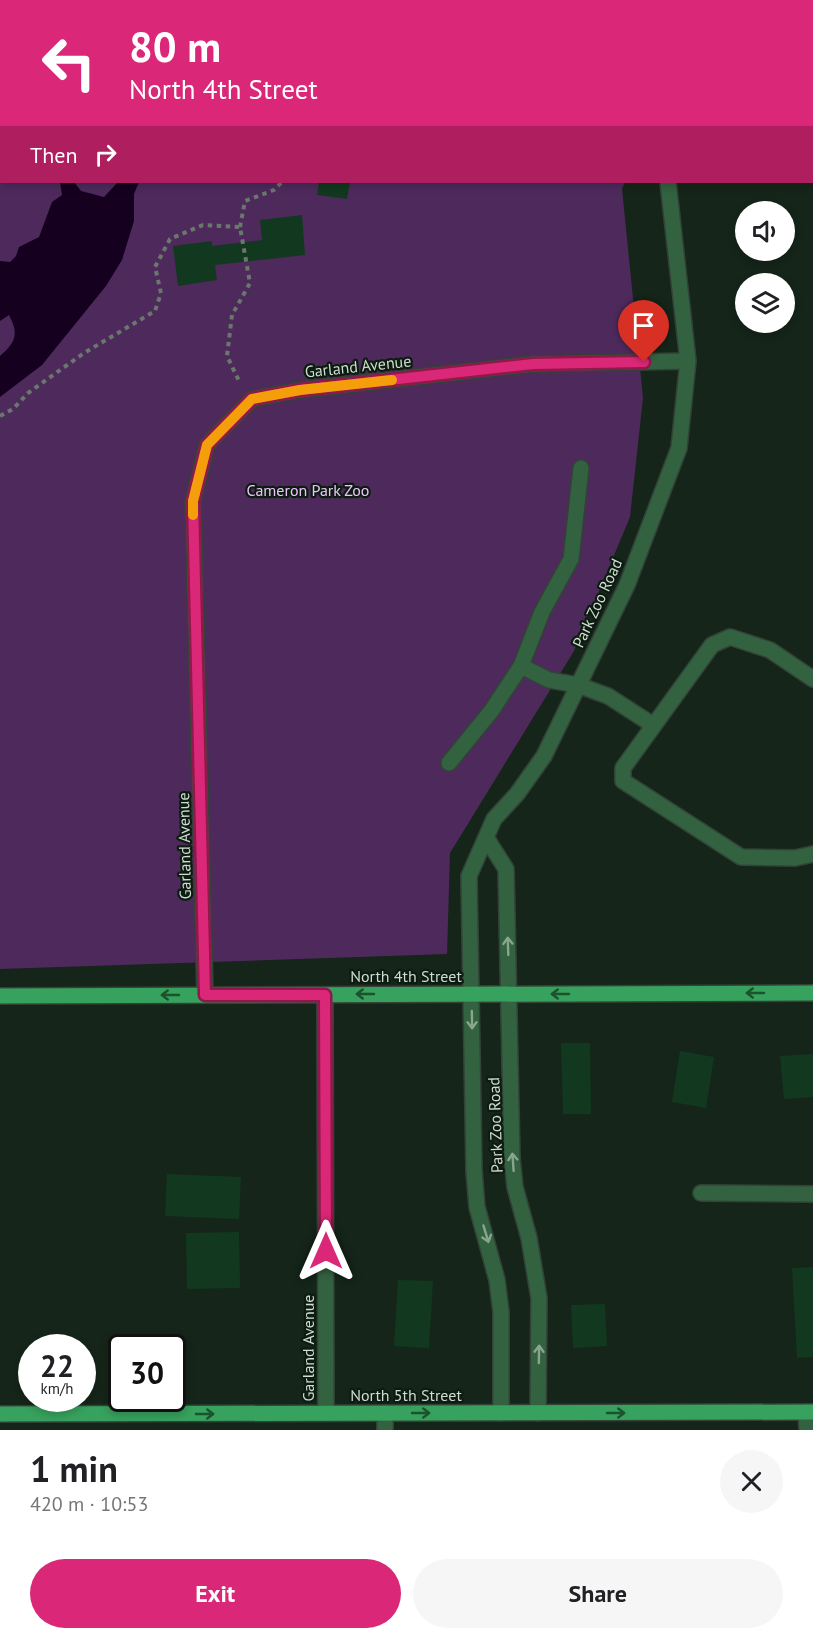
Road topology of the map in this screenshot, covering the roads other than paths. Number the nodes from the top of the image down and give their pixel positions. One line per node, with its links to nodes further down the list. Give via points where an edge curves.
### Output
1 (669, 183): 2 (street)
2 (688, 361): 6 (street, Park Zoo Road, via 679,448 627,585); 14 (street, Garland Avenue, via 533,364 300,390 252,399 207,445 193,501)
3 (581, 468): 4 (street, via 571,559 542,612)
4 (521, 666): 6 (street, via 549,680); 8 (street)
5 (813, 679): 7 (street, via 770,650 730,637 712,645)
6 (578, 686): 7 (street, via 608,696); 9 (street, Park Zoo Road, via 544,756 494,819)
7 (653, 725): 10 (street, via 623,768 623,781 741,857 795,858)
8 (449, 763)
9 (487, 839): 12 (street, Park Zoo Road, via 469,876); 13 (street, Park Zoo Road, one-way to 9, via 506,869)
10 (813, 854)
11 (813, 993): 13 (main road, North 4th Street, one-way to 13)
12 (471, 994): 13 (main road, North 4th Street); 15 (main road, North 4th Street, one-way to 15); 22 (street, Park Zoo Road, one-way to 22, via 474,1171 477,1207 499,1291)
13 (510, 994): 23 (street, Park Zoo Road, one-way to 13, via 539,1298 514,1177)
14 (205, 995): 15 (main road, North 4th Street); 16 (main road, North 4th Street, one-way to 16)
15 (325, 995): 20 (street, Garland Avenue)
16 (0, 996)
17 (701, 1193): 18 (street)
18 (813, 1194)
19 (810, 1412): 23 (main road, North 5th Street, one-way to 19); 26 (street)
20 (326, 1413): 21 (main road, North 5th Street); 24 (main road, North 5th Street, one-way to 20)
21 (385, 1413): 22 (main road, North 5th Street, one-way to 22); 25 (street)
22 (501, 1413): 23 (main road, North 5th Street)
23 (538, 1413)
24 (0, 1414)
25 (385, 1430)
26 (807, 1430)

